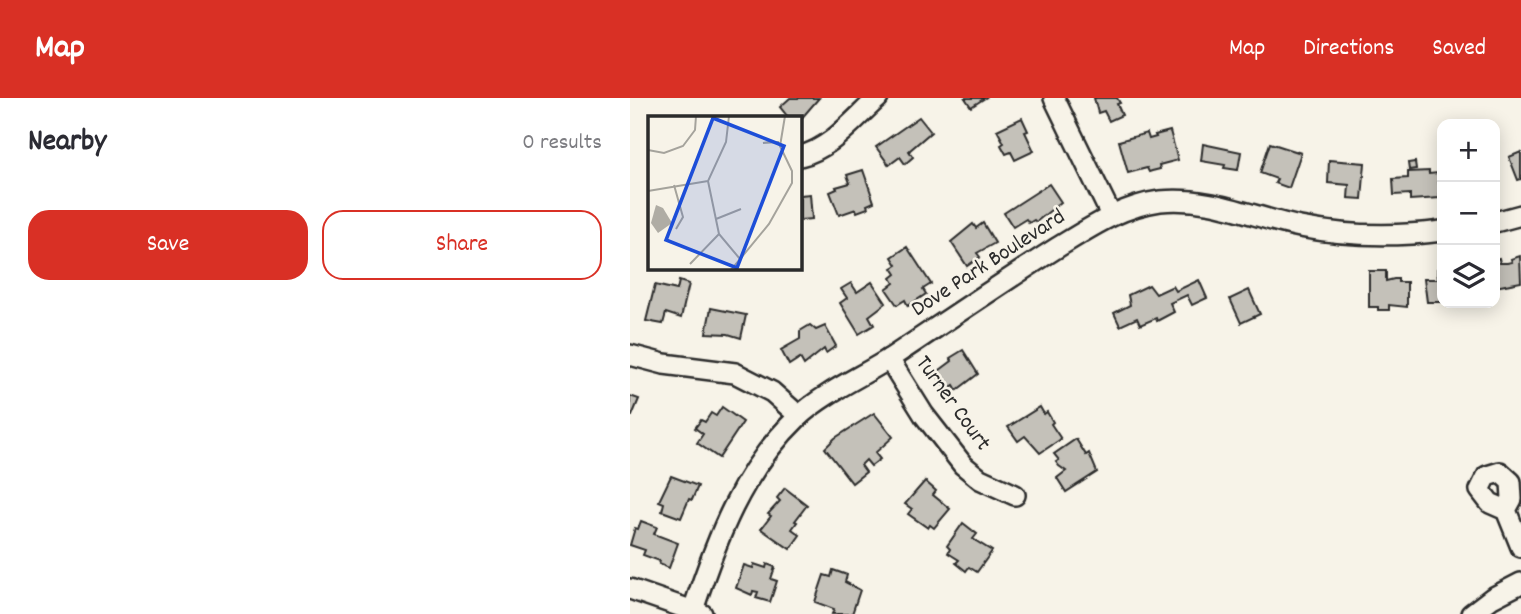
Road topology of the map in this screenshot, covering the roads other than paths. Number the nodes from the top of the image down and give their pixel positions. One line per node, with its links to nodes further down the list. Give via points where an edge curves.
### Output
1 (878, 98): 3 (street, via 832,139)
2 (1054, 98): 4 (street)
3 (802, 155)
4 (1111, 215): 7 (street, Dove Park Boulevard, via 1157,202 1203,201 1332,232); 9 (street, Dove Park Boulevard)
5 (1521, 215): 6 (street)
6 (1500, 221)
7 (1437, 232)
8 (630, 355): 10 (street, via 664,365 735,373 772,392)
9 (889, 359): 10 (street, Dove Park Boulevard); 11 (street, Turner Court, via 963,465 980,479)
10 (799, 416): 16 (street, Dove Park Boulevard, via 739,492 716,543)
11 (1015, 495)
12 (1506, 510): 13 (street)
13 (1521, 547)
14 (1521, 583): 17 (street)
15 (630, 589): 16 (street)
16 (698, 612)
17 (1471, 614)

